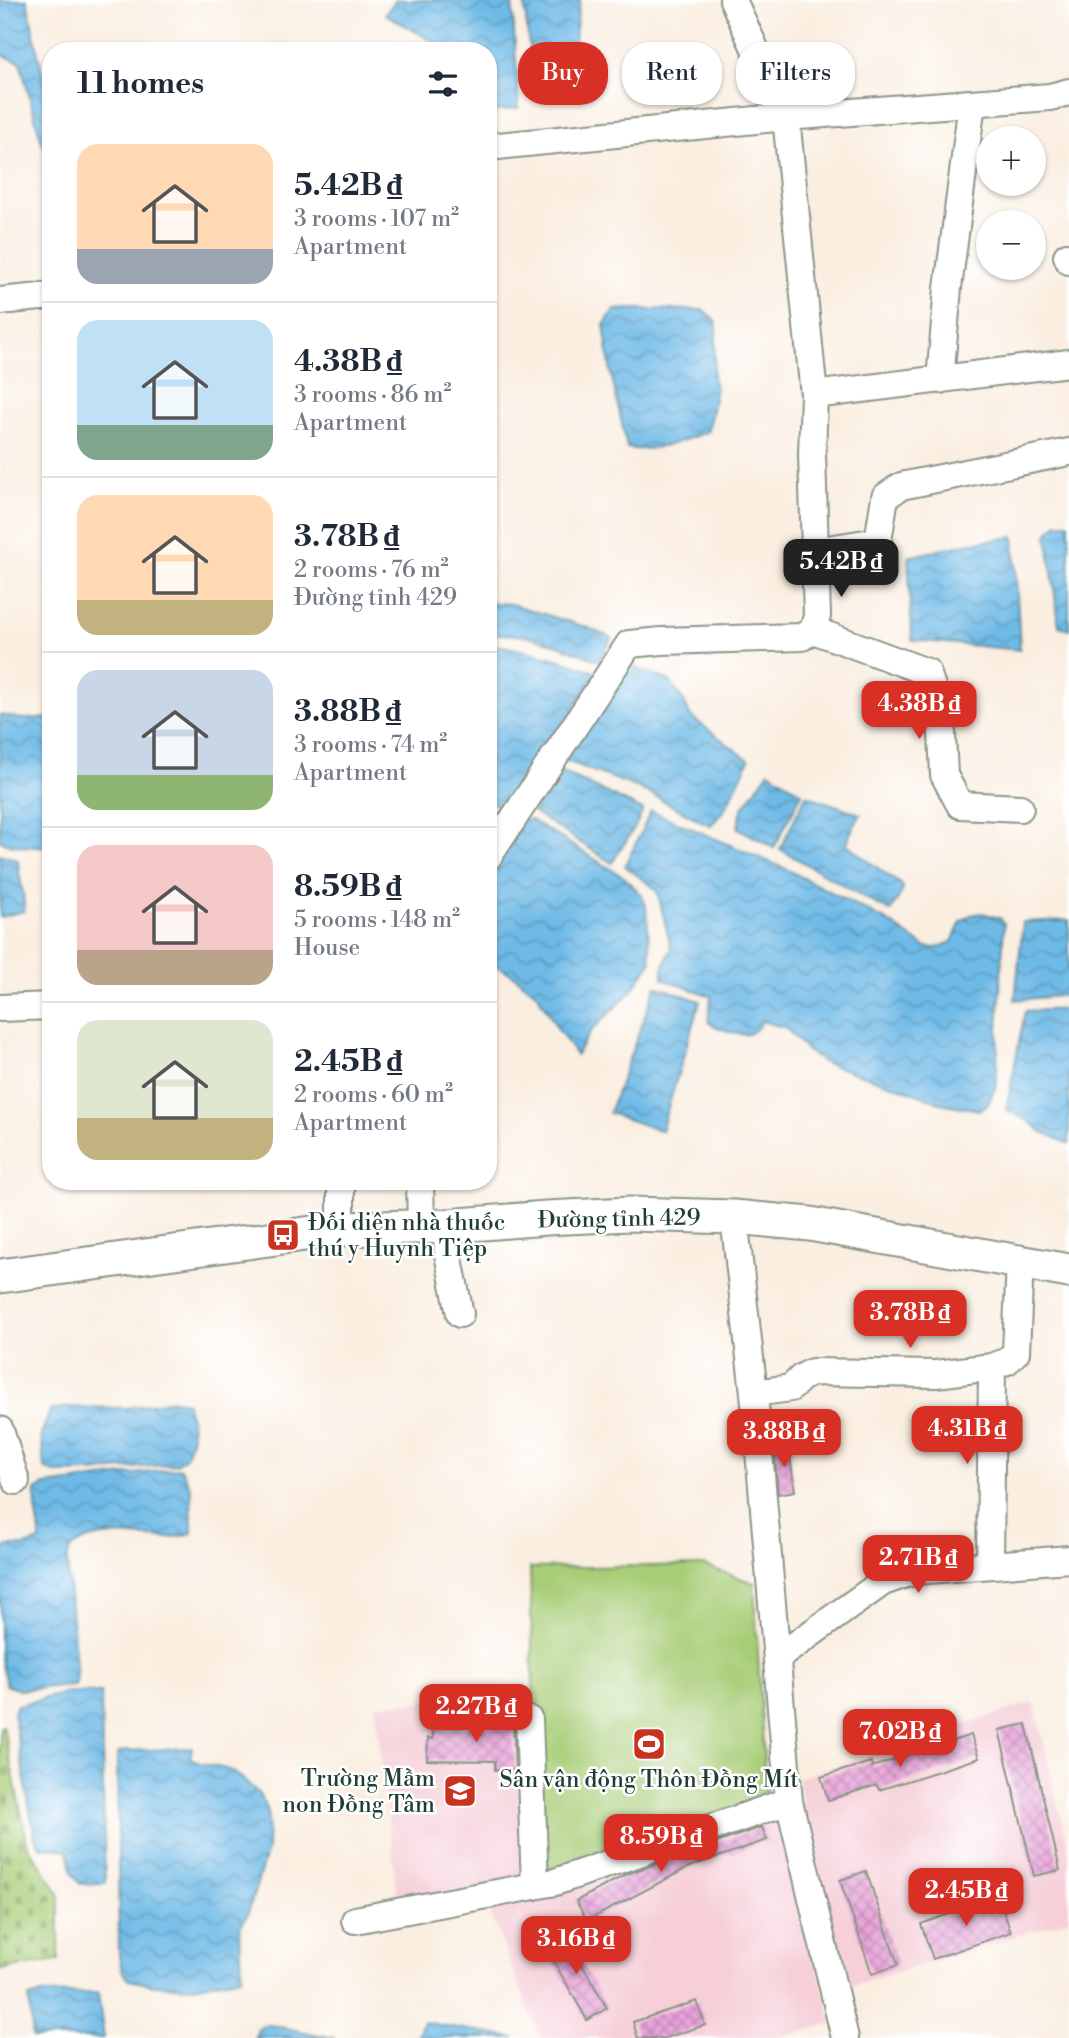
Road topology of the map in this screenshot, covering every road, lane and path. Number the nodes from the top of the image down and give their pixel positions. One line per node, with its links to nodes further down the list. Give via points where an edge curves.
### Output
1 (733, 0): 4 (street)
2 (1069, 92): 3 (street)
3 (972, 103): 4 (street); 9 (street, via 947,288)
4 (786, 117): 5 (street); 10 (street)
5 (497, 146)
6 (42, 297): 7 (street)
7 (0, 301)
8 (1069, 363): 9 (street)
9 (940, 380): 10 (street)
10 (814, 395): 12 (street)
11 (1069, 452): 12 (street, via 901,486 885,498 878,541)
12 (815, 551): 13 (street, via 817,616)
13 (813, 630): 14 (street, via 928,672 941,713 944,775 960,805); 15 (street, via 802,637 629,644)
14 (1020, 808)
15 (497, 843)
16 (42, 1006): 17 (street)
17 (0, 1008)
18 (341, 1190): 22 (street)
19 (423, 1190): 21 (street)
20 (734, 1217): 21 (main road, Đường tỉnh 429, via 630,1214); 23 (main road, Đường tỉnh 429, via 810,1224); 28 (street)
21 (434, 1226): 22 (main road, Đường tỉnh 429); 26 (street, via 448,1254)
22 (341, 1229): 25 (main road, Đường tỉnh 429)
23 (1020, 1261): 24 (main road, Đường tỉnh 429); 27 (street, via 1016,1352)
24 (1069, 1270)
25 (0, 1276)
26 (460, 1314)
27 (992, 1367): 28 (street, via 936,1374 812,1372 791,1388); 32 (street)
28 (754, 1393): 33 (street)
29 (0, 1430): 30 (street)
30 (16, 1481)
31 (1069, 1559): 32 (street)
32 (990, 1565): 33 (street, via 915,1571 883,1582)
33 (777, 1658): 35 (street)
34 (529, 1720): 36 (street)
35 (789, 1801): 36 (street); 38 (street)
36 (535, 1886): 37 (street)
37 (355, 1920)
38 (845, 2038)

